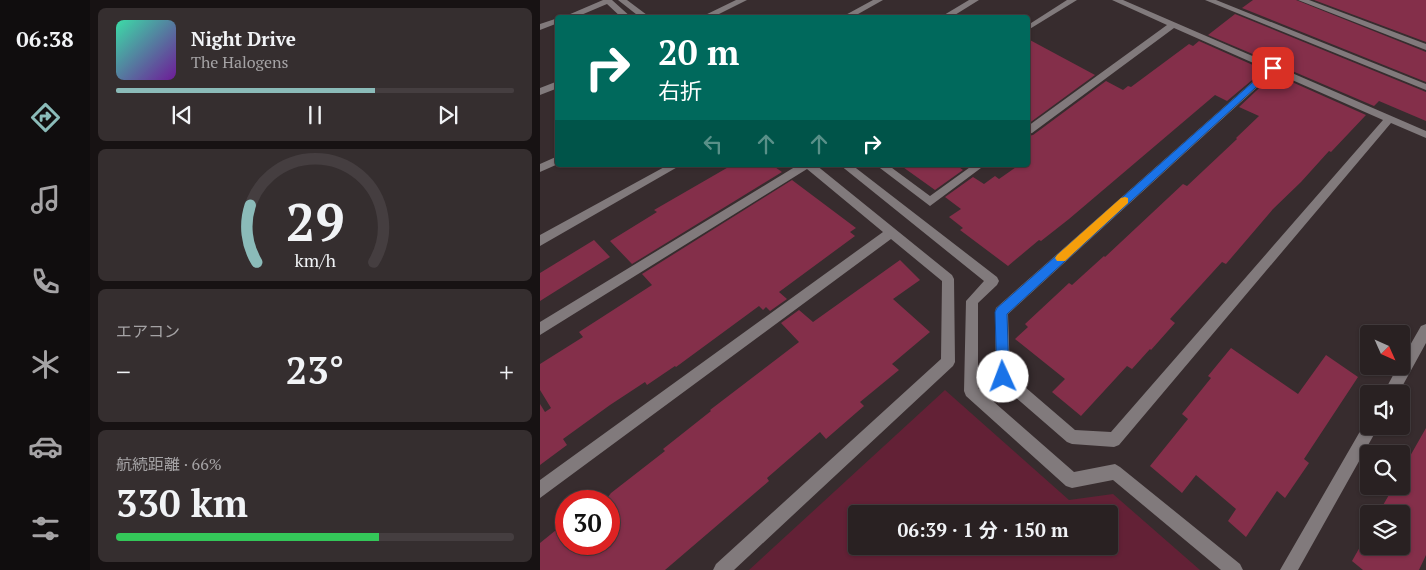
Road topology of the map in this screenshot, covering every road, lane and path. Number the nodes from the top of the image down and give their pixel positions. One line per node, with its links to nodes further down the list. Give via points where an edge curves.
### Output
1 (622, 0): 11 (street)
2 (744, 0): 12 (street)
3 (880, 0): 13 (street)
4 (975, 0): 14 (street)
5 (1073, 0): 18 (street)
6 (1116, 0): 16 (street)
7 (1210, 0): 22 (street)
8 (1302, 0): 19 (street)
9 (573, 15): 10 (street, via 608,1)
10 (624, 15)
11 (643, 15)
12 (710, 15)
13 (850, 15)
14 (948, 15)
15 (555, 21): 17 (street)
16 (1173, 25): 20 (street); 25 (street)
17 (540, 27)
18 (1030, 27)
19 (1426, 47)
20 (1273, 68): 24 (street); 24 (street, via 1001,312 1003,377 1072,437 1114,440)
21 (555, 85): 23 (street)
22 (1426, 87)
23 (540, 92)
24 (1389, 119): 26 (street)
25 (1030, 130)
26 (1426, 135)
27 (555, 160): 34 (street)
28 (672, 167): 36 (street)
29 (805, 167): 37 (street)
30 (811, 167): 35 (street)
31 (848, 167): 43 (street, via 993,281 972,301 971,391 1072,480 1115,472)
32 (884, 167): 33 (street, via 930,202)
33 (977, 167)
34 (540, 168)
35 (892, 232): 41 (street); 42 (street, via 948,278 948,362)
36 (540, 241)
37 (540, 329)
38 (1426, 330): 39 (street)
39 (1395, 385)
40 (1366, 435): 44 (street)
41 (540, 490)
42 (722, 570)
43 (1234, 570)
44 (1290, 570)

